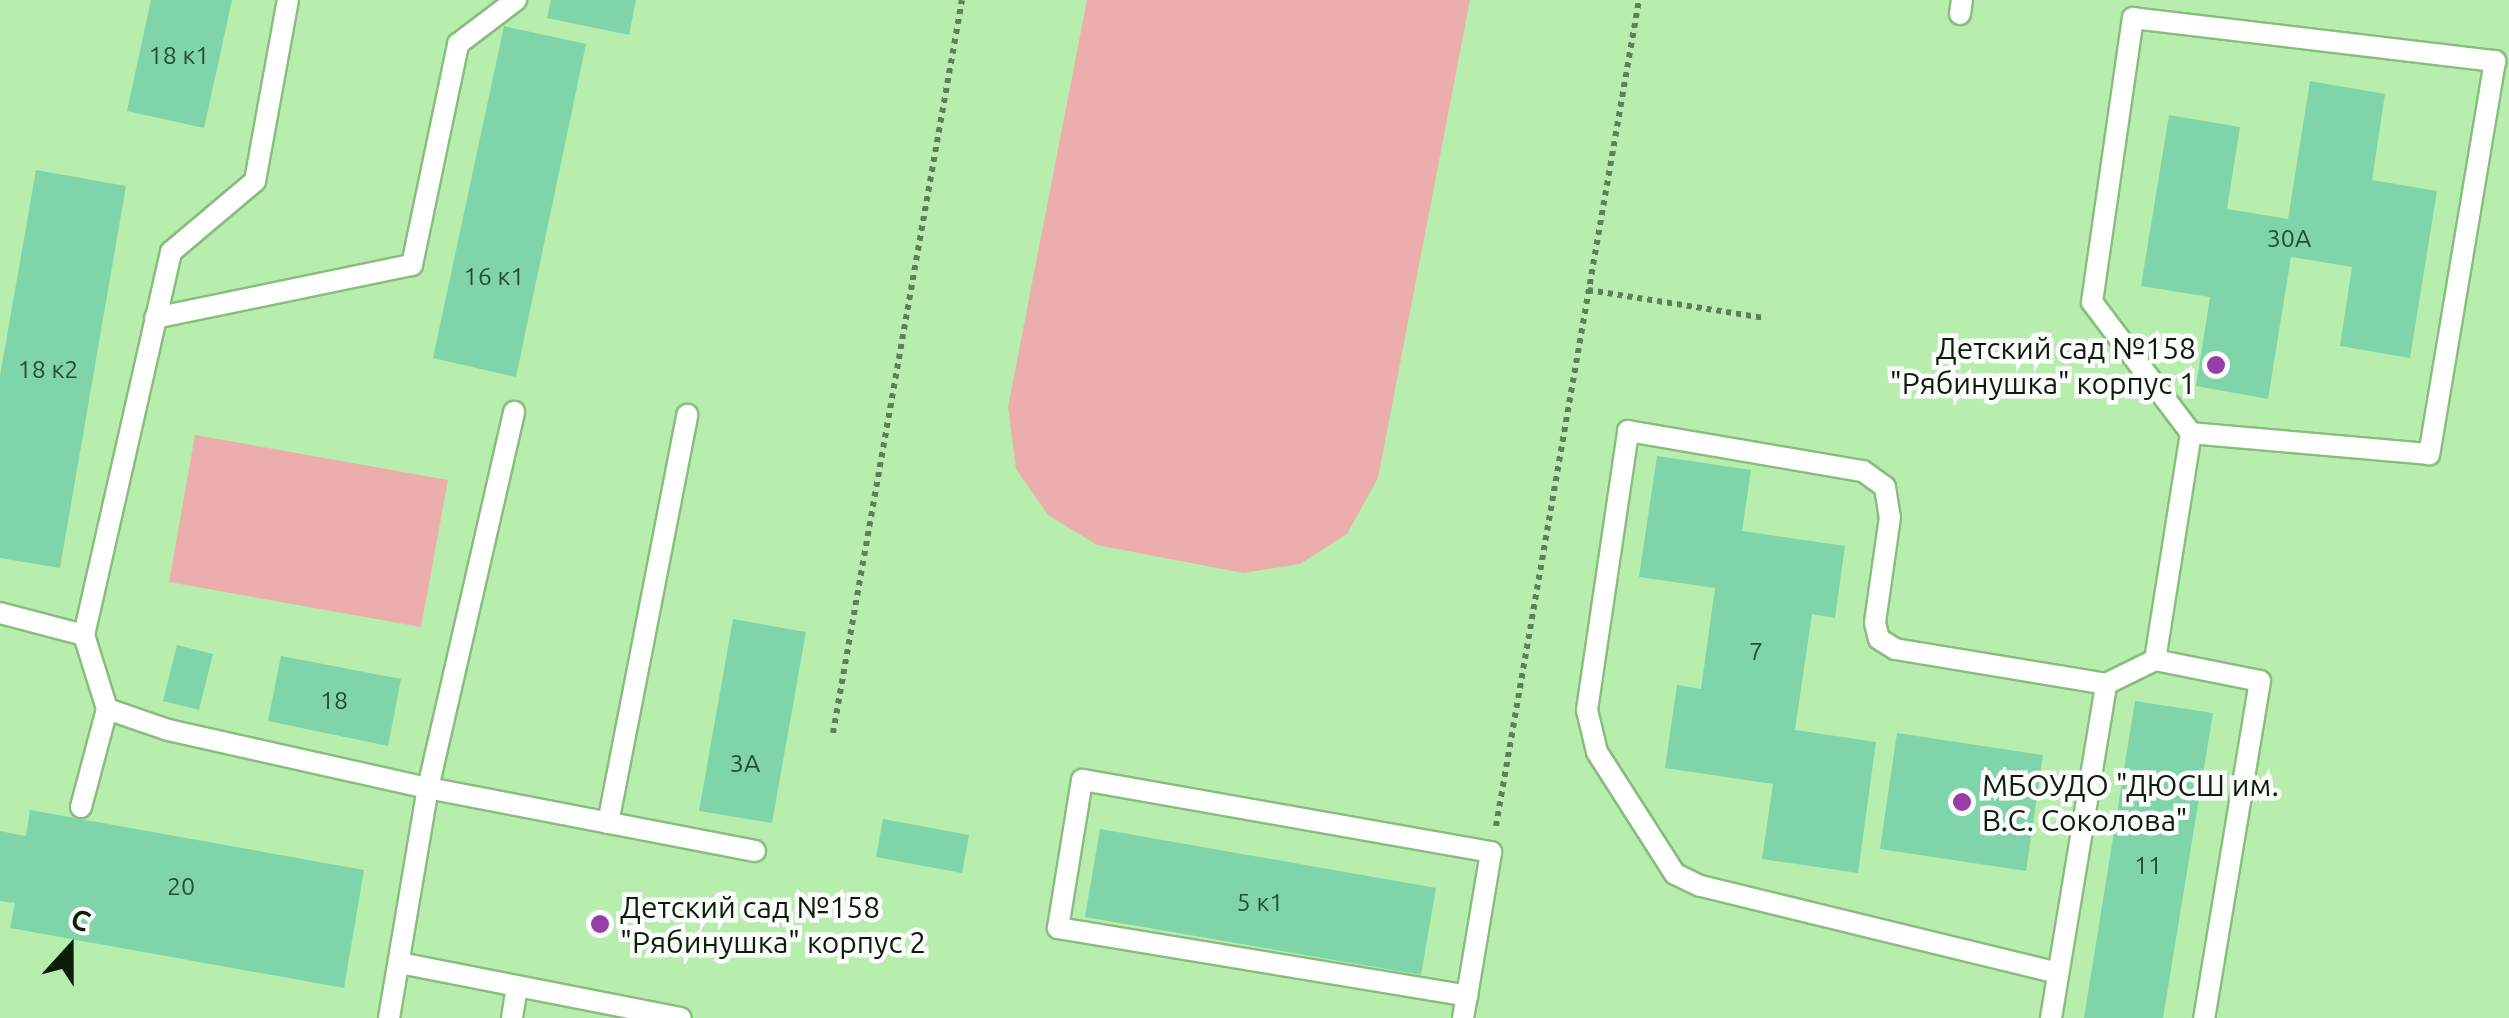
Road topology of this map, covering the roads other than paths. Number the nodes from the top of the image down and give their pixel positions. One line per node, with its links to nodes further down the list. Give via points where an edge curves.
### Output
1 (288, 0): 3 (lane, via 255,181 171,252)
2 (516, 0): 3 (lane, via 458,44 412,265)
3 (155, 318): 8 (lane)
4 (514, 412): 12 (lane)
5 (687, 415): 14 (lane)
6 (2191, 433): 6 (lane, via 2092,302 2133,18 2495,61 2429,454); 9 (lane)
7 (0, 614): 8 (lane)
8 (84, 636): 11 (lane)
9 (2156, 660): 10 (lane); 25 (lane, via 2260,681)
10 (2106, 684): 17 (lane); 17 (lane, via 1894,649 1878,640 1890,516 1885,487 1863,471 1628,432 1587,710 1597,752 1675,874 1700,886)
11 (107, 709): 12 (lane, via 168,730); 13 (lane)
12 (428, 788): 14 (lane); 16 (lane)
13 (81, 807)
14 (608, 823): 15 (lane)
15 (755, 851)
16 (400, 963): 18 (lane); 20 (lane)
17 (2058, 974): 24 (lane)
18 (517, 987): 21 (lane); 22 (lane)
19 (1467, 996): 19 (lane, via 1058,928 1082,780 1491,852); 23 (lane)
20 (390, 1018)
21 (512, 1018)
22 (681, 1018)
23 (1463, 1018)
24 (2051, 1018)
25 (2204, 1018)

